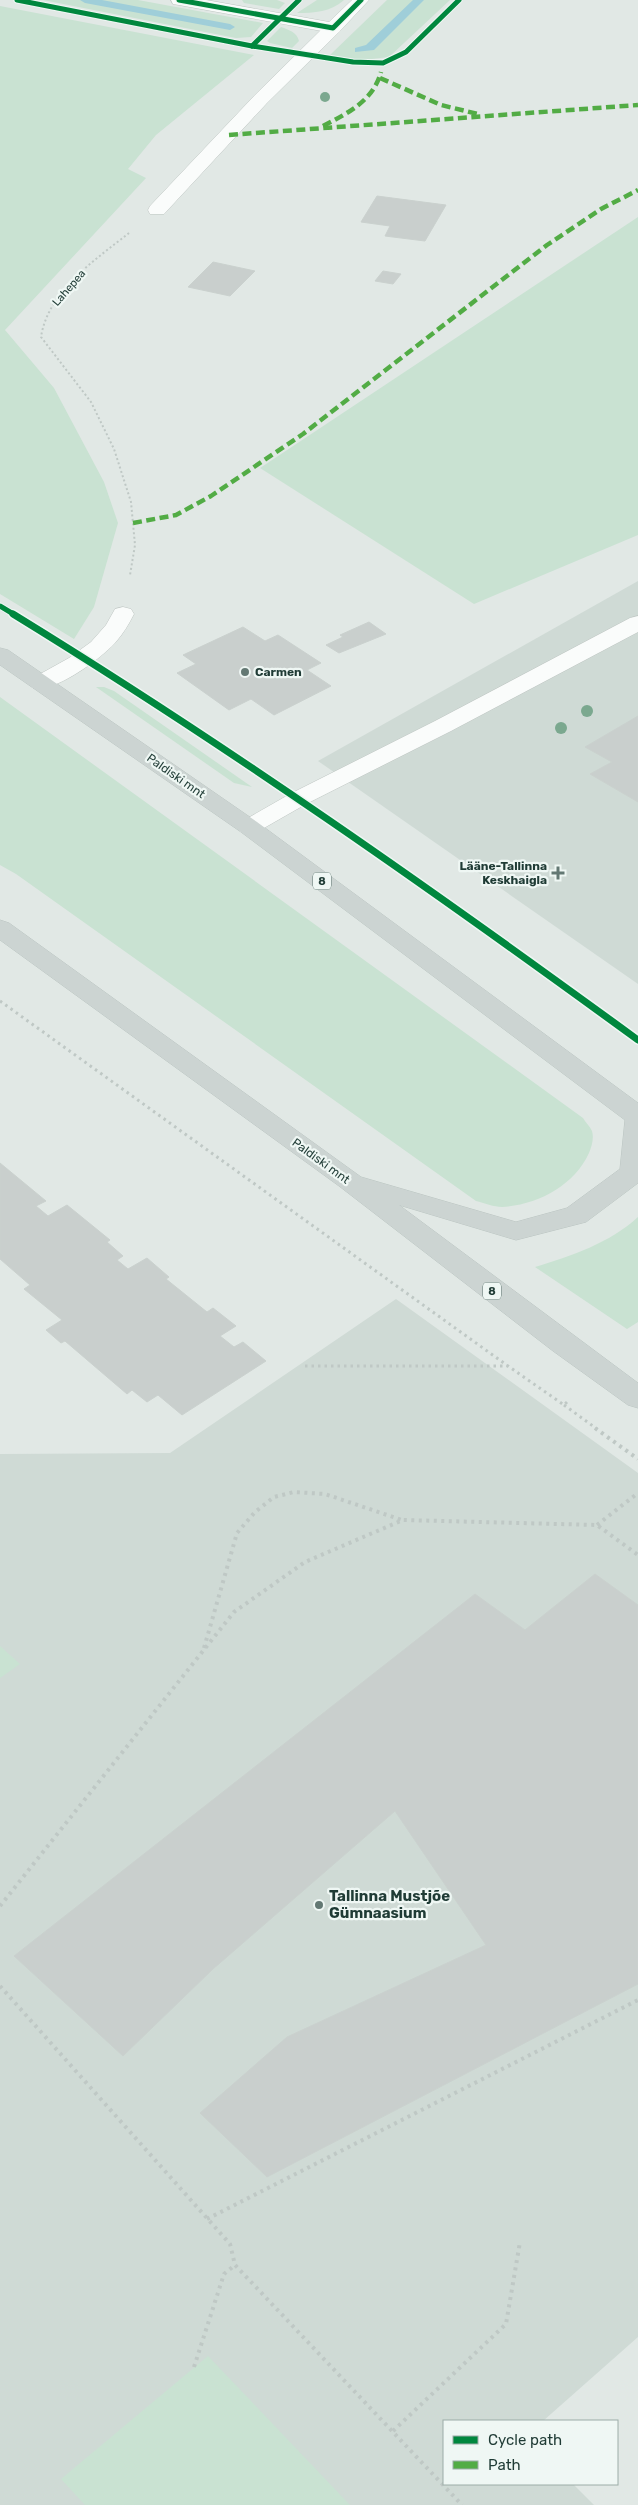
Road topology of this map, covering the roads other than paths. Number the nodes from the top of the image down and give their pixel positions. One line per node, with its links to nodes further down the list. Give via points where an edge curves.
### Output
1 (179, 0): 3 (street)
2 (362, 0): 3 (street)
3 (334, 28): 4 (street, via 261,99)
4 (156, 210)
5 (123, 614): 8 (street, via 118,626 86,658)
6 (635, 628): 9 (street, via 298,798)
7 (0, 654): 8 (main road, Paldiski mnt / 8)
8 (41, 683): 9 (main road, Paldiski mnt / 8)
9 (249, 827): 11 (main road, Paldiski mnt / 8)
10 (0, 928): 12 (main road, Paldiski mnt / 8)
11 (638, 1118): 12 (main road, via 633,1173 576,1215 516,1231)
12 (348, 1180): 13 (main road, Paldiski mnt / 8)
13 (638, 1398)

